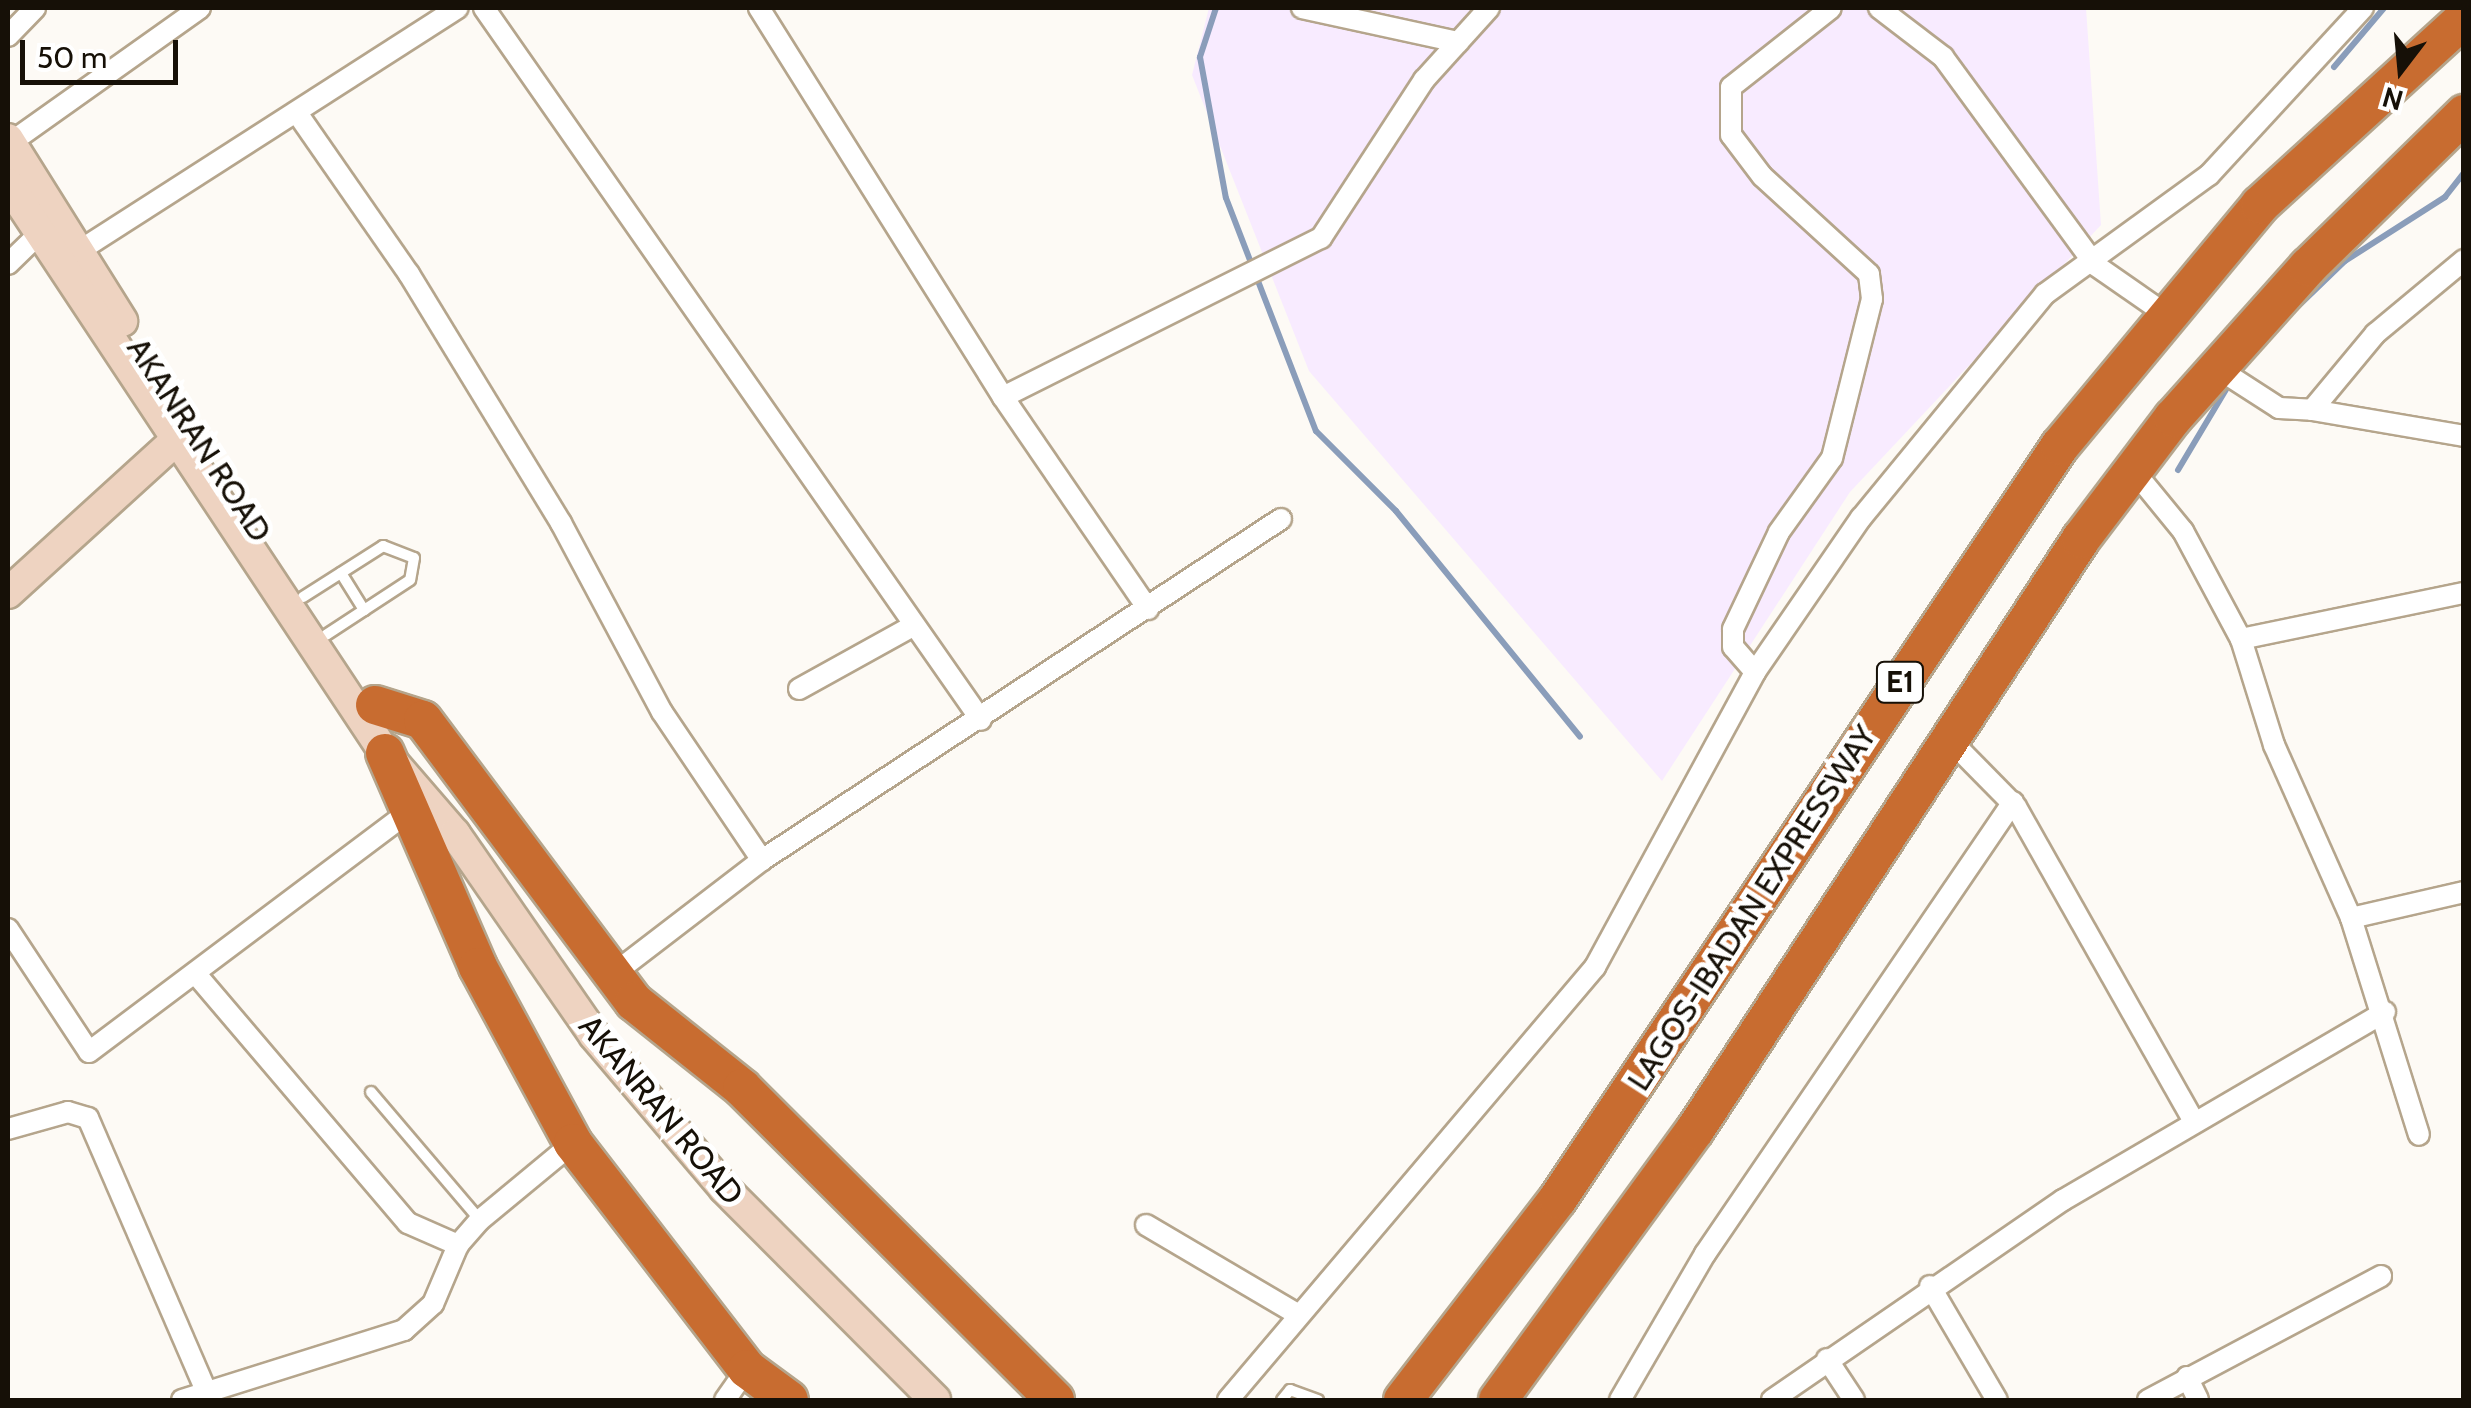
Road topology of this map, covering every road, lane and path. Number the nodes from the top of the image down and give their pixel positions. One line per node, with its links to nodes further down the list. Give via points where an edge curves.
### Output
1 (35, 8): 12 (street)
2 (200, 8): 16 (street)
3 (458, 8): 14 (street)
4 (484, 8): 37 (street, via 673,268)
5 (759, 8): 25 (street)
6 (1302, 8): 13 (street)
7 (1490, 8): 13 (street)
8 (1832, 8): 40 (street, via 1731,87 1731,135 1869,274 1872,299 1832,458 1779,532 1732,629 1733,647)
9 (1879, 8): 22 (street, via 1943,57)
10 (2362, 8): 22 (street, via 2209,175)
11 (2464, 19): 23 (highway, LAGOS-IBADAN EXPRESSWAY / E1, via 2260,205)
12 (8, 36)
13 (1458, 42): 25 (street, via 1321,238)
14 (297, 113): 19 (street); 48 (street, via 409,274 561,523 662,712)
15 (2464, 114): 24 (highway, E1)
16 (9, 141): 19 (main road, AKANRAN ROAD)
17 (8, 184): 18 (main road, AKANRAN ROAD)
18 (40, 234): 21 (street); 28 (main road, AKANRAN ROAD)
19 (79, 250): 34 (main road, AKANRAN ROAD)
20 (2464, 260): 26 (street, via 2375,334)
21 (8, 264)
22 (2095, 265): 23 (street); 40 (street, via 2046,294 1862,518)
23 (2164, 313): 78 (highway, LAGOS-IBADAN EXPRESSWAY / E1, via 1958,590 1558,1199)
24 (2217, 368): 26 (street, via 2278,408); 29 (highway, E1)
25 (1003, 397): 35 (street)
26 (2312, 410): 27 (street)
27 (2464, 436)
28 (176, 440): 32 (main road); 45 (main road, AKANRAN ROAD)
29 (2133, 470): 39 (street, via 2183,531); 44 (highway, E1)
30 (1282, 519): 35 (street)
31 (341, 573): 34 (lane); 36 (lane); 36 (lane, via 383,546 414,558 410,580)
32 (8, 592)
33 (2464, 593): 39 (street)
34 (302, 597): 38 (main road, AKANRAN ROAD)
35 (1148, 609): 43 (street)
36 (364, 610): 38 (lane)
37 (911, 626): 41 (street); 43 (street)
38 (326, 635): 42 (main road, AKANRAN ROAD)
39 (2241, 639): 50 (street, via 2274,745)
40 (1755, 672): 65 (street, via 1595,967)
41 (799, 690)
42 (374, 706): 47 (main road, AKANRAN ROAD); 53 (highway, via 422,720)
43 (981, 720): 48 (street)
44 (1947, 737): 46 (street); 79 (highway, E1, via 1695,1130)
45 (385, 754): 47 (highway)
46 (2013, 802): 56 (street); 80 (street, via 1705,1254)
47 (412, 804): 52 (street); 59 (highway); 73 (main road, AKANRAN ROAD, via 724,1188)
48 (762, 860): 53 (street)
49 (2464, 892): 50 (street)
50 (2351, 918): 54 (street)
51 (8, 929): 52 (street, via 89,1052)
52 (195, 973): 62 (street, via 408,1223)
53 (612, 974): 74 (highway, via 643,1011 742,1088)
54 (2385, 1012): 56 (street); 58 (street)
55 (371, 1092): 60 (lane)
56 (2194, 1121): 64 (street)
57 (8, 1129): 69 (street, via 68,1112 88,1118)
58 (2419, 1135)
59 (573, 1143): 60 (street); 67 (highway)
60 (480, 1220): 62 (street)
61 (1146, 1224): 65 (street)
62 (458, 1245): 69 (street, via 433,1304 404,1330)
63 (2381, 1276): 68 (street)
64 (1930, 1286): 66 (street); 83 (street)
65 (1297, 1314): 75 (street)
66 (1826, 1359): 81 (street); 82 (street)
67 (747, 1368): 71 (street); 72 (highway)
68 (2188, 1377): 84 (street); 85 (street)
69 (210, 1397): 70 (street)
70 (182, 1400)
71 (725, 1400)
72 (789, 1400)
73 (935, 1400)
74 (1055, 1400)
75 (1228, 1400)
76 (1282, 1400): 77 (lane, via 1290,1390)
77 (1318, 1400)
78 (1403, 1400)
79 (1498, 1400)
80 (1620, 1400)
81 (1772, 1400)
82 (1854, 1400)
83 (1997, 1400)
84 (2148, 1400)
85 (2198, 1400)

